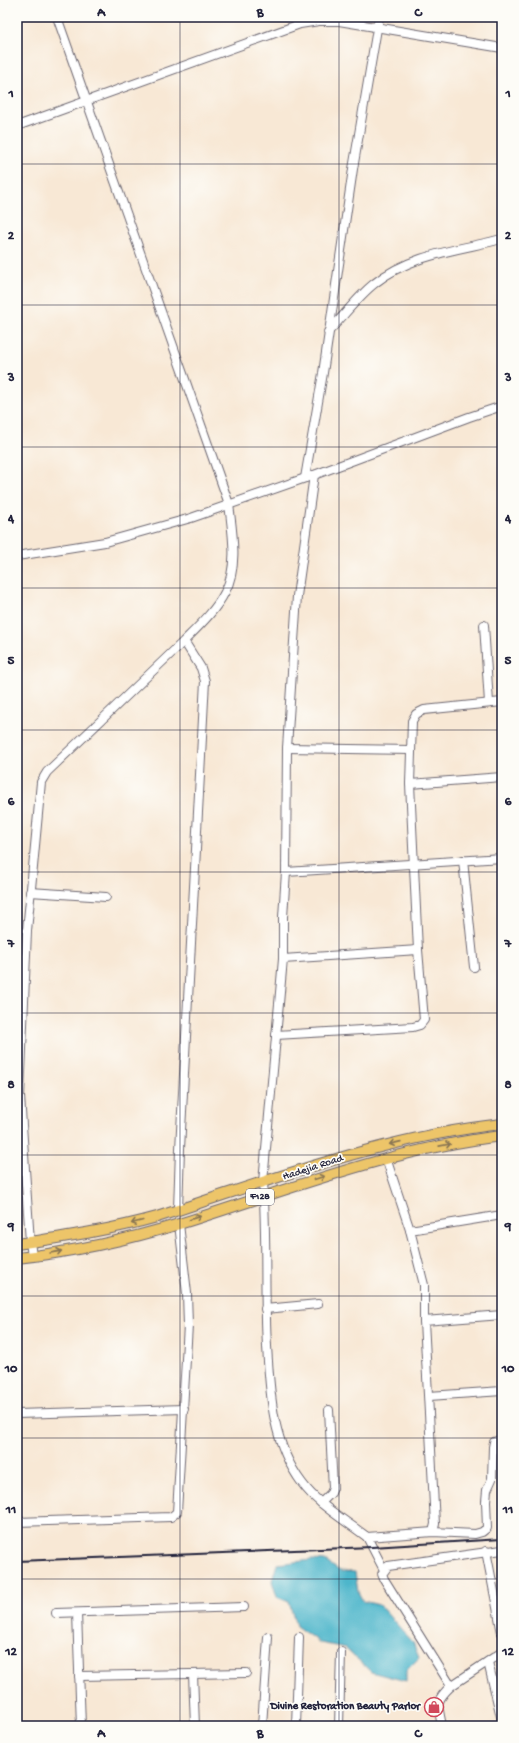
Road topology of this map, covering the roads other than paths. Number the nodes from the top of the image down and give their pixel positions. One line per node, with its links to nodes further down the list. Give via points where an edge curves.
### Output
1 (57, 17): 5 (street)
2 (379, 17): 3 (street)
3 (378, 28): 4 (street); 5 (street, via 339,21 300,24); 8 (street)
4 (502, 48)
5 (87, 102): 6 (street); 12 (street)
6 (17, 126)
7 (502, 239): 8 (street, via 399,267 374,284)
8 (328, 332): 11 (street)
9 (502, 406): 10 (street)
10 (314, 475): 11 (street); 18 (street, via 297,596)
11 (305, 478): 12 (street)
12 (230, 504): 13 (street, via 191,518 104,542); 15 (street, via 231,574 225,592 204,621)
13 (17, 556)
14 (484, 625): 17 (street)
15 (184, 641): 26 (street, via 47,772 38,794); 37 (street, via 201,668 205,681)
16 (502, 702): 17 (street)
17 (489, 703): 19 (street, via 424,710 416,714 412,721)
18 (287, 748): 19 (street); 25 (street)
19 (411, 750): 21 (street)
20 (502, 777): 21 (street)
21 (410, 784): 24 (street)
22 (502, 858): 23 (street)
23 (464, 860): 24 (street); 30 (street)
24 (415, 864): 25 (street); 28 (street)
25 (286, 872): 29 (street)
26 (30, 892): 27 (street); 41 (street, via 20,1096)
27 (106, 897)
28 (418, 950): 29 (street); 31 (street, via 424,1020 420,1025)
29 (283, 959): 31 (street)
30 (474, 967)
31 (276, 1035): 35 (street)
32 (502, 1124): 35 (main road, Hadejia Road / F128, one-way to 35, via 451,1131 390,1144)
33 (502, 1136): 34 (main road, Hadejia Road / F128, one-way to 33)
34 (386, 1158): 36 (main road, Hadejia Road / F128, one-way to 34); 40 (street)
35 (263, 1182): 36 (street); 37 (main road, Hadejia Road / F128)
36 (264, 1196): 39 (main road, Hadejia Road / F128, one-way to 36); 46 (street)
37 (178, 1210): 41 (main road, Hadejia Road / F128, one-way to 41, via 112,1228)
38 (502, 1216): 40 (street)
39 (179, 1224): 43 (main road, Hadejia Road / F128, one-way to 39, via 106,1242); 51 (street, via 188,1325)
40 (410, 1230): 48 (street, via 423,1273)
41 (30, 1242): 42 (main road, Hadejia Road / F128); 43 (street)
42 (17, 1244)
43 (32, 1256): 44 (main road, Hadejia Road / F128)
44 (17, 1258)
45 (318, 1304): 46 (street)
46 (265, 1309): 55 (street, via 272,1413 280,1442 302,1484)
47 (502, 1315): 48 (street)
48 (424, 1321): 50 (street)
49 (502, 1391): 50 (street)
50 (429, 1396): 57 (street, via 435,1524)
51 (184, 1409): 53 (street); 56 (street, via 175,1515)
52 (329, 1410): 55 (street, via 333,1488)
53 (17, 1414)
54 (502, 1439): 57 (street, via 494,1442 493,1447 492,1479 486,1501 487,1528 475,1534)
55 (321, 1503): 58 (street)
56 (17, 1522)
57 (433, 1532): 58 (street)
58 (367, 1537): 61 (street)
59 (502, 1550): 60 (street)
60 (486, 1551): 61 (street, via 388,1566); 65 (street)
61 (384, 1570): 74 (street, via 384,1580)
62 (244, 1607): 64 (street)
63 (56, 1613): 64 (street)
64 (77, 1613): 73 (street)
65 (502, 1633)
66 (268, 1637): 78 (street)
67 (299, 1637): 79 (street)
68 (341, 1652): 80 (street)
69 (502, 1652): 70 (street)
70 (488, 1662): 74 (street); 75 (street)
71 (246, 1673): 72 (street)
72 (193, 1674): 73 (street); 77 (street)
73 (79, 1676): 76 (street)
74 (451, 1686): 81 (street, via 438,1702)
75 (502, 1723): 82 (street)
76 (81, 1726)
77 (195, 1726)
78 (262, 1726)
79 (296, 1726)
80 (339, 1726)
81 (442, 1726)
82 (497, 1726)

